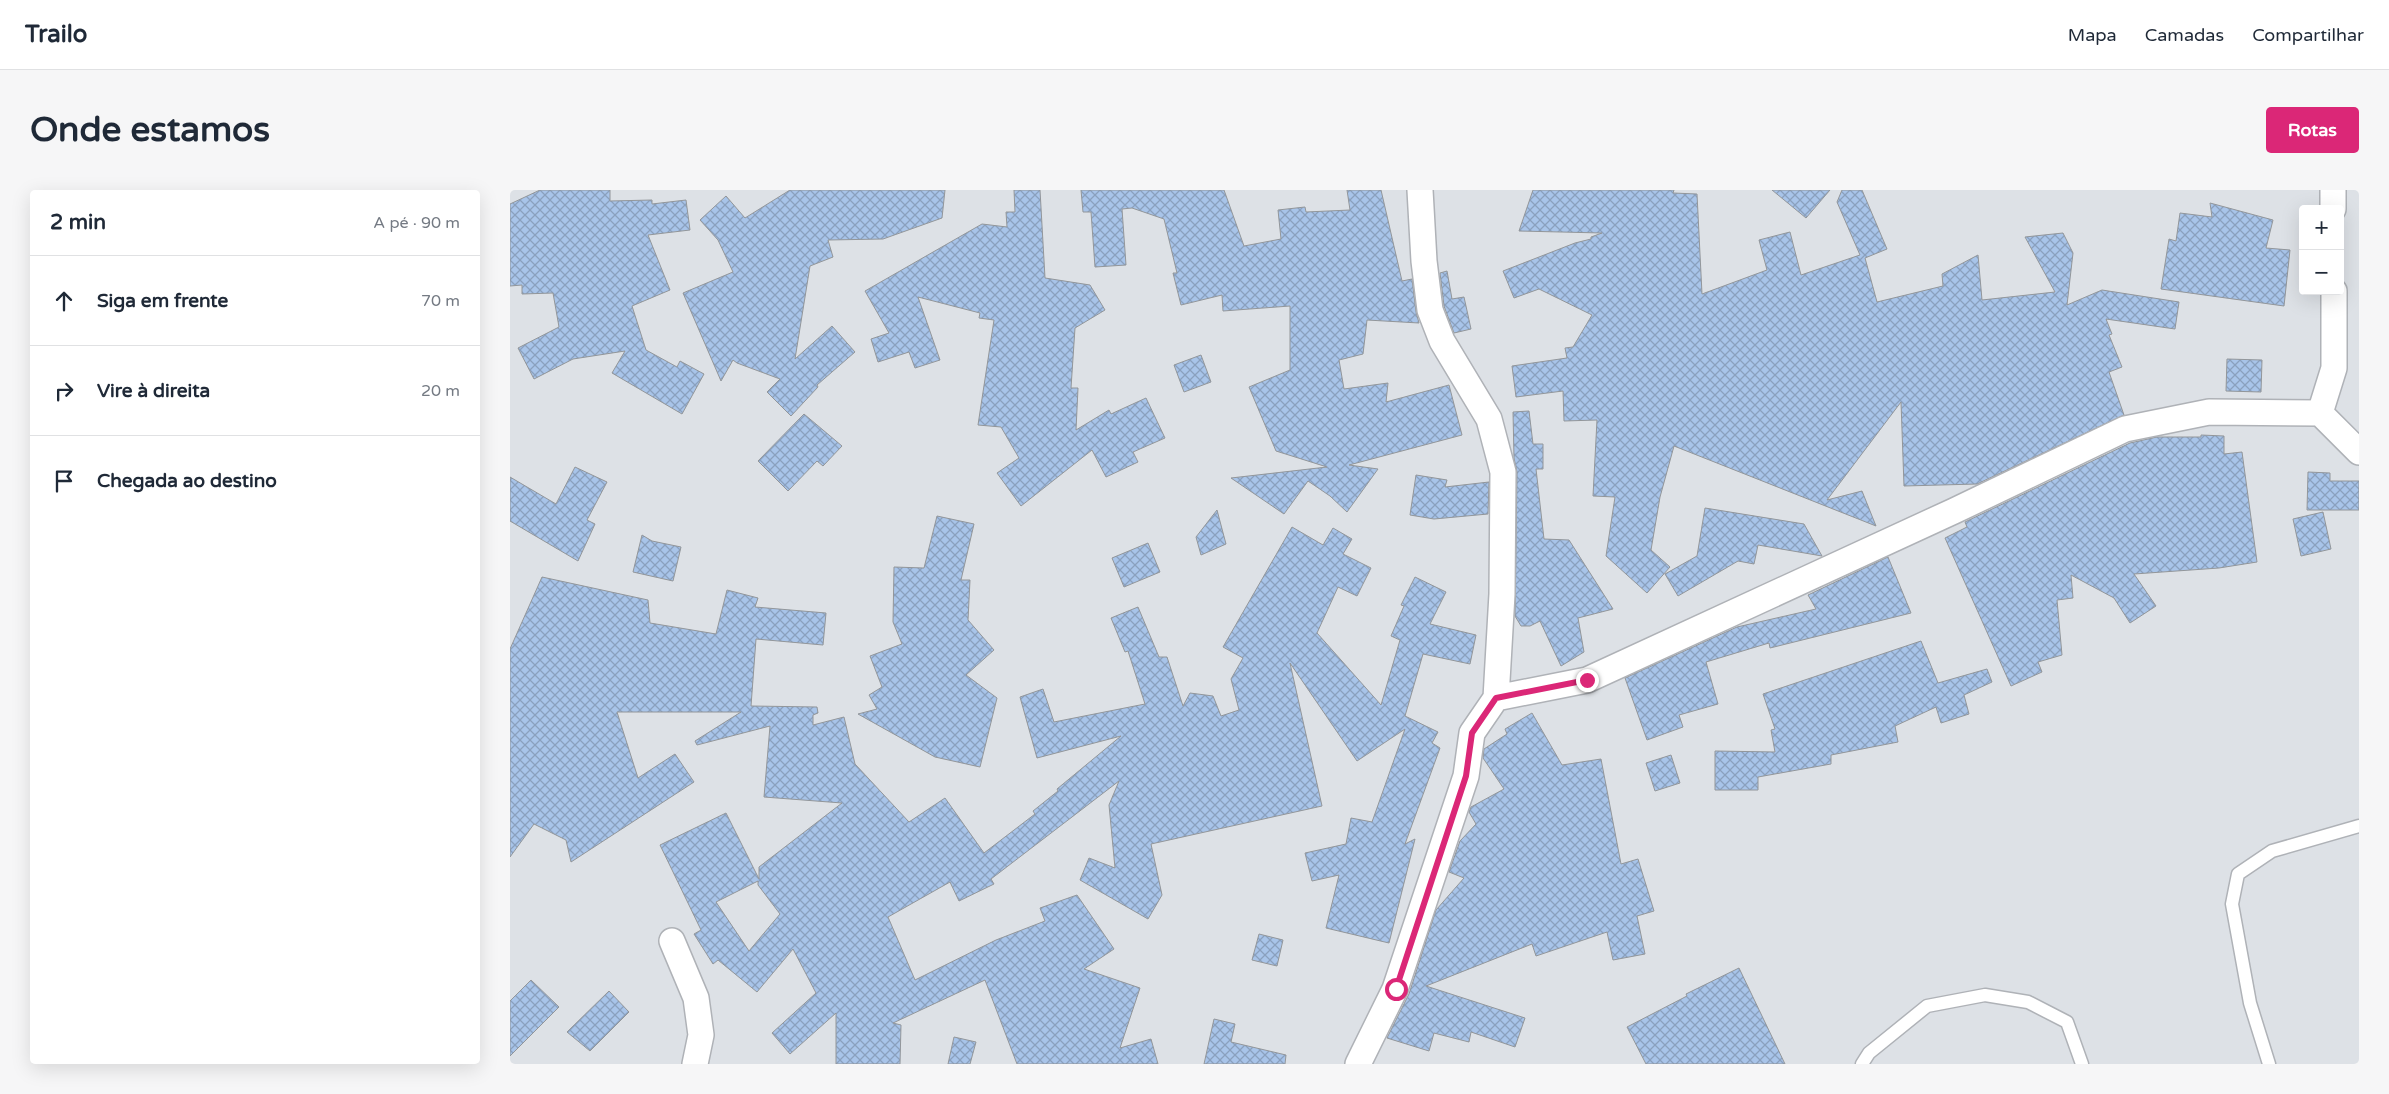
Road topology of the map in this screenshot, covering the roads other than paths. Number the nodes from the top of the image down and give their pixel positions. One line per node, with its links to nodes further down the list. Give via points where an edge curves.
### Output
1 (1420, 190): 7 (street, via 1430,310 1442,341 1489,419 1502,472 1502,594)
2 (2333, 190): 3 (street)
3 (2333, 205)
4 (2334, 295): 5 (street, via 2334,368)
5 (2320, 413): 6 (street); 7 (street, via 2209,412 2124,430 1587,680)
6 (2357, 448)
7 (1496, 698): 11 (street, via 1472,733 1466,776 1396,989)
8 (2359, 826): 14 (lane, via 2272,851 2238,874 2232,904 2250,1003)
9 (672, 941): 10 (street, via 696,998 701,1035)
10 (695, 1064)
11 (1358, 1064)
12 (1862, 1064): 13 (lane, via 1869,1053 1927,1006 1985,995 2028,1002 2067,1022)
13 (2082, 1064)
14 (2269, 1064)

